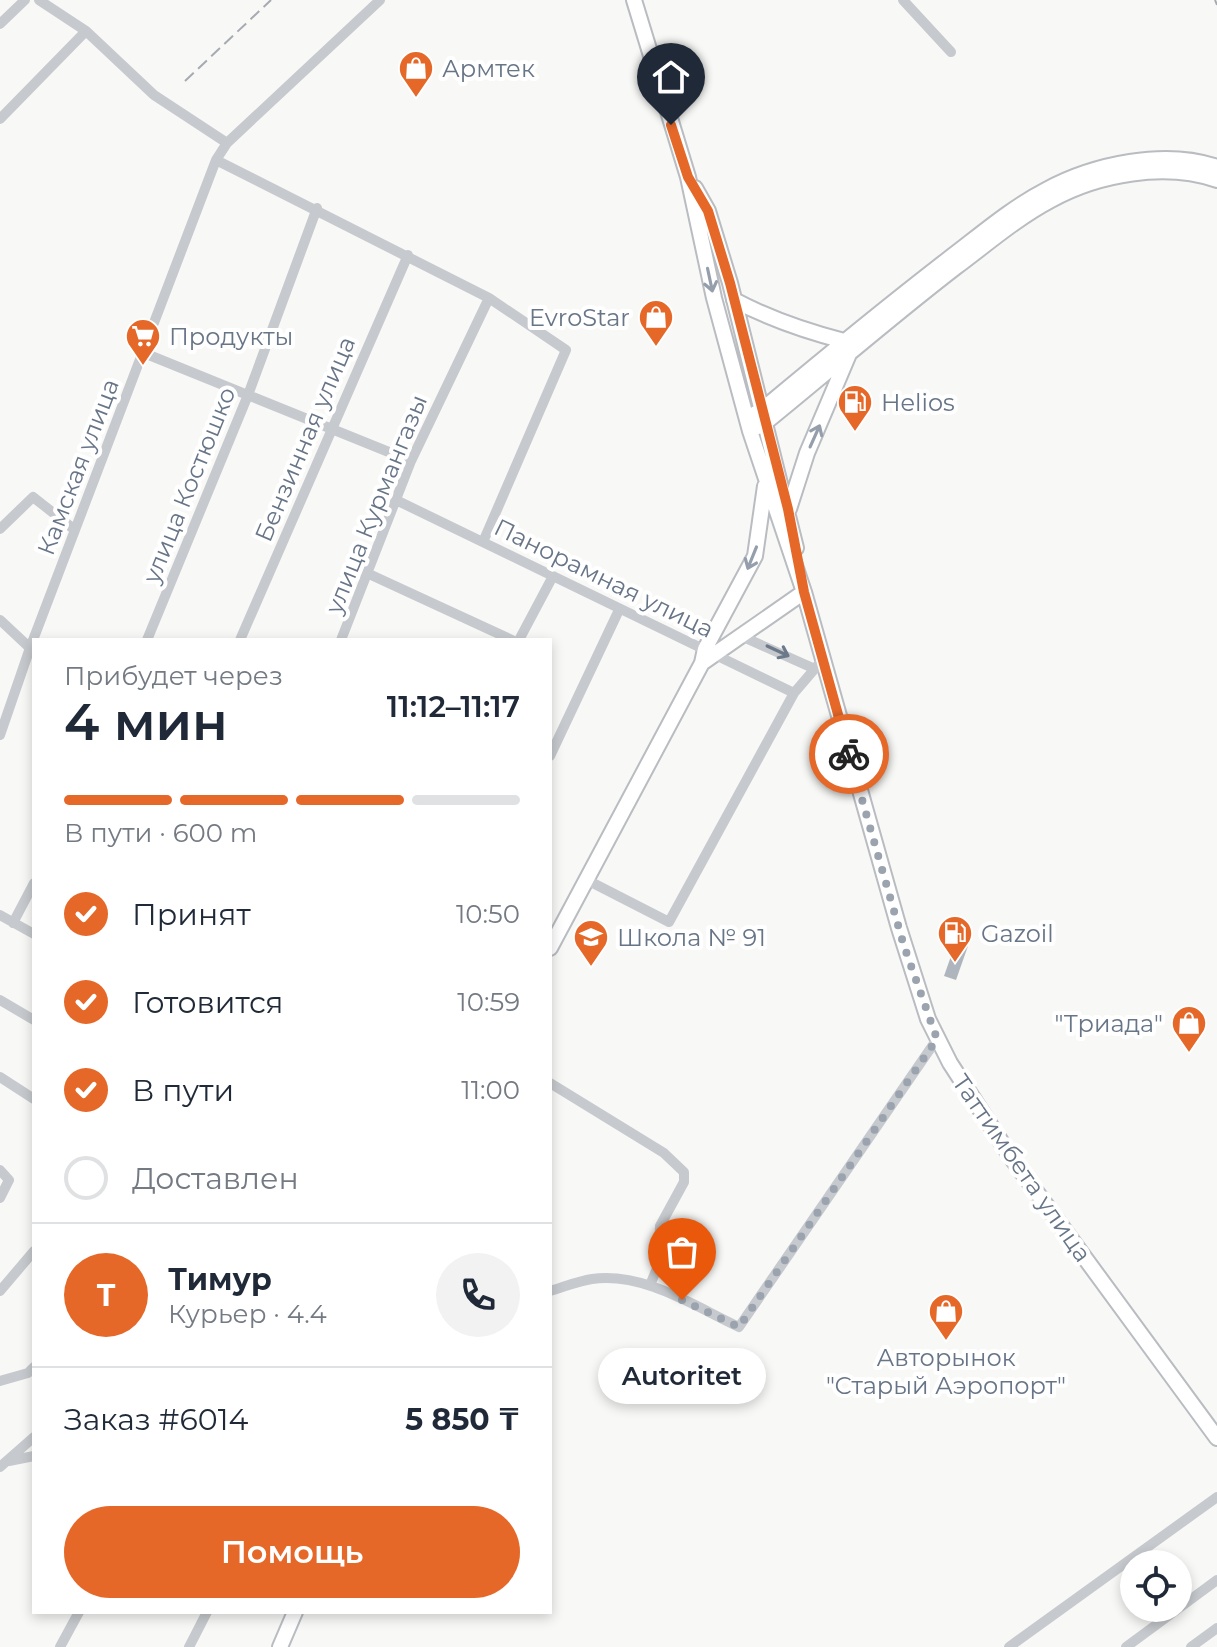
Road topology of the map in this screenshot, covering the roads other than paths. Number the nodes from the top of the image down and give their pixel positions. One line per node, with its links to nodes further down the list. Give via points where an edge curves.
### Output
1 (25, 0): 6 (street)
2 (39, 0): 7 (street)
3 (380, 0): 10 (street, Камская улица)
4 (634, 0): 13 (main road)
5 (903, 0): 8 (street)
6 (0, 24)
7 (86, 31): 9 (street); 10 (street, via 154,95)
8 (951, 52)
9 (0, 119)
10 (227, 143): 11 (street, Камская улица)
11 (216, 160): 15 (street); 20 (street, Камская улица)
12 (1217, 167): 19 (main road, via 1160,160 1114,166 1046,190 1001,219)
13 (688, 177): 18 (main road, via 708,211); 23 (main road, one-way to 23)
14 (1217, 180): 19 (main road, via 1161,171 1087,185 1052,199)
15 (317, 208): 16 (street); 21 (street, улица Костюшко)
16 (408, 255): 17 (street); 24 (street, Бензинная улица)
17 (489, 298): 25 (street, улица Курмангазы); 31 (street, via 566,350)
18 (734, 300): 19 (main road); 22 (main road)
19 (847, 346): 22 (main road); 28 (main road, one-way to 19)
20 (144, 353): 21 (street); 30 (street, Камская улица)
21 (248, 395): 24 (street); 39 (street, улица Костюшко)
22 (765, 415): 23 (main road); 28 (main road)
23 (749, 424): 26 (main road)
24 (331, 428): 25 (street); 40 (street, Бензинная улица)
25 (411, 461): 27 (street, улица Курмангазы)
26 (766, 482): 34 (main road); 46 (main road, one-way to 46, via 755,556)
27 (396, 500): 31 (street, Панорамная улица); 32 (street, улица Курмангазы)
28 (788, 509): 34 (main road)
29 (0, 529): 30 (street, via 33,497)
30 (75, 530): 38 (street, Камская улица)
31 (483, 542): 33 (street, Панорамная улица)
32 (369, 574): 41 (street, улица Курмангазы); 42 (street)
33 (553, 576): 35 (street, Панорамная улица); 43 (street)
34 (804, 592): 37 (main road); 47 (main road, Таттимбета улица)
35 (619, 610): 46 (street, Панорамная улица); 50 (street)
36 (0, 620): 45 (street)
37 (741, 636): 46 (main road); 47 (street, one-way to 47)
38 (34, 638)
39 (148, 638)
40 (241, 638)
41 (344, 638)
42 (508, 638)
43 (520, 638)
44 (32, 643): 45 (street, Камская улица)
45 (30, 648): 49 (street, Камская улица)
46 (708, 655): 48 (street, Панорамная улица); 51 (main road)
47 (819, 663): 48 (street); 59 (main road, Таттимбета улица)
48 (794, 693): 51 (street, via 669,922)
49 (0, 735)
50 (552, 752)
51 (587, 880): 56 (main road)
52 (32, 887): 54 (street)
53 (0, 915): 54 (street)
54 (13, 923): 55 (street)
55 (32, 933)
56 (552, 944)
57 (0, 1000): 58 (street)
58 (32, 1019)
59 (937, 1039): 66 (street, via 739,1327); 71 (main road, Таттимбета улица, via 1013,1160)
60 (0, 1077): 62 (street)
61 (552, 1084): 66 (street, via 664,1153 684,1172 684,1182 660,1226 658,1266)
62 (32, 1098)
63 (0, 1170): 64 (street, via 9,1185)
64 (0, 1198)
65 (32, 1253): 68 (street)
66 (650, 1285): 67 (street, via 593,1279)
67 (552, 1290)
68 (0, 1291)
69 (32, 1369): 70 (street)
70 (0, 1381)
71 (1217, 1438)
72 (32, 1439): 74 (street)
73 (32, 1457): 74 (street)
74 (2, 1465)
75 (1217, 1497): 84 (street)
76 (1217, 1580): 85 (street)
77 (78, 1614): 81 (street)
78 (206, 1614): 82 (street)
79 (294, 1614): 83 (main road)
80 (1217, 1628): 86 (street)
81 (60, 1647)
82 (189, 1647)
83 (280, 1647)
84 (1009, 1647)
85 (1126, 1647)
86 (1191, 1647)

